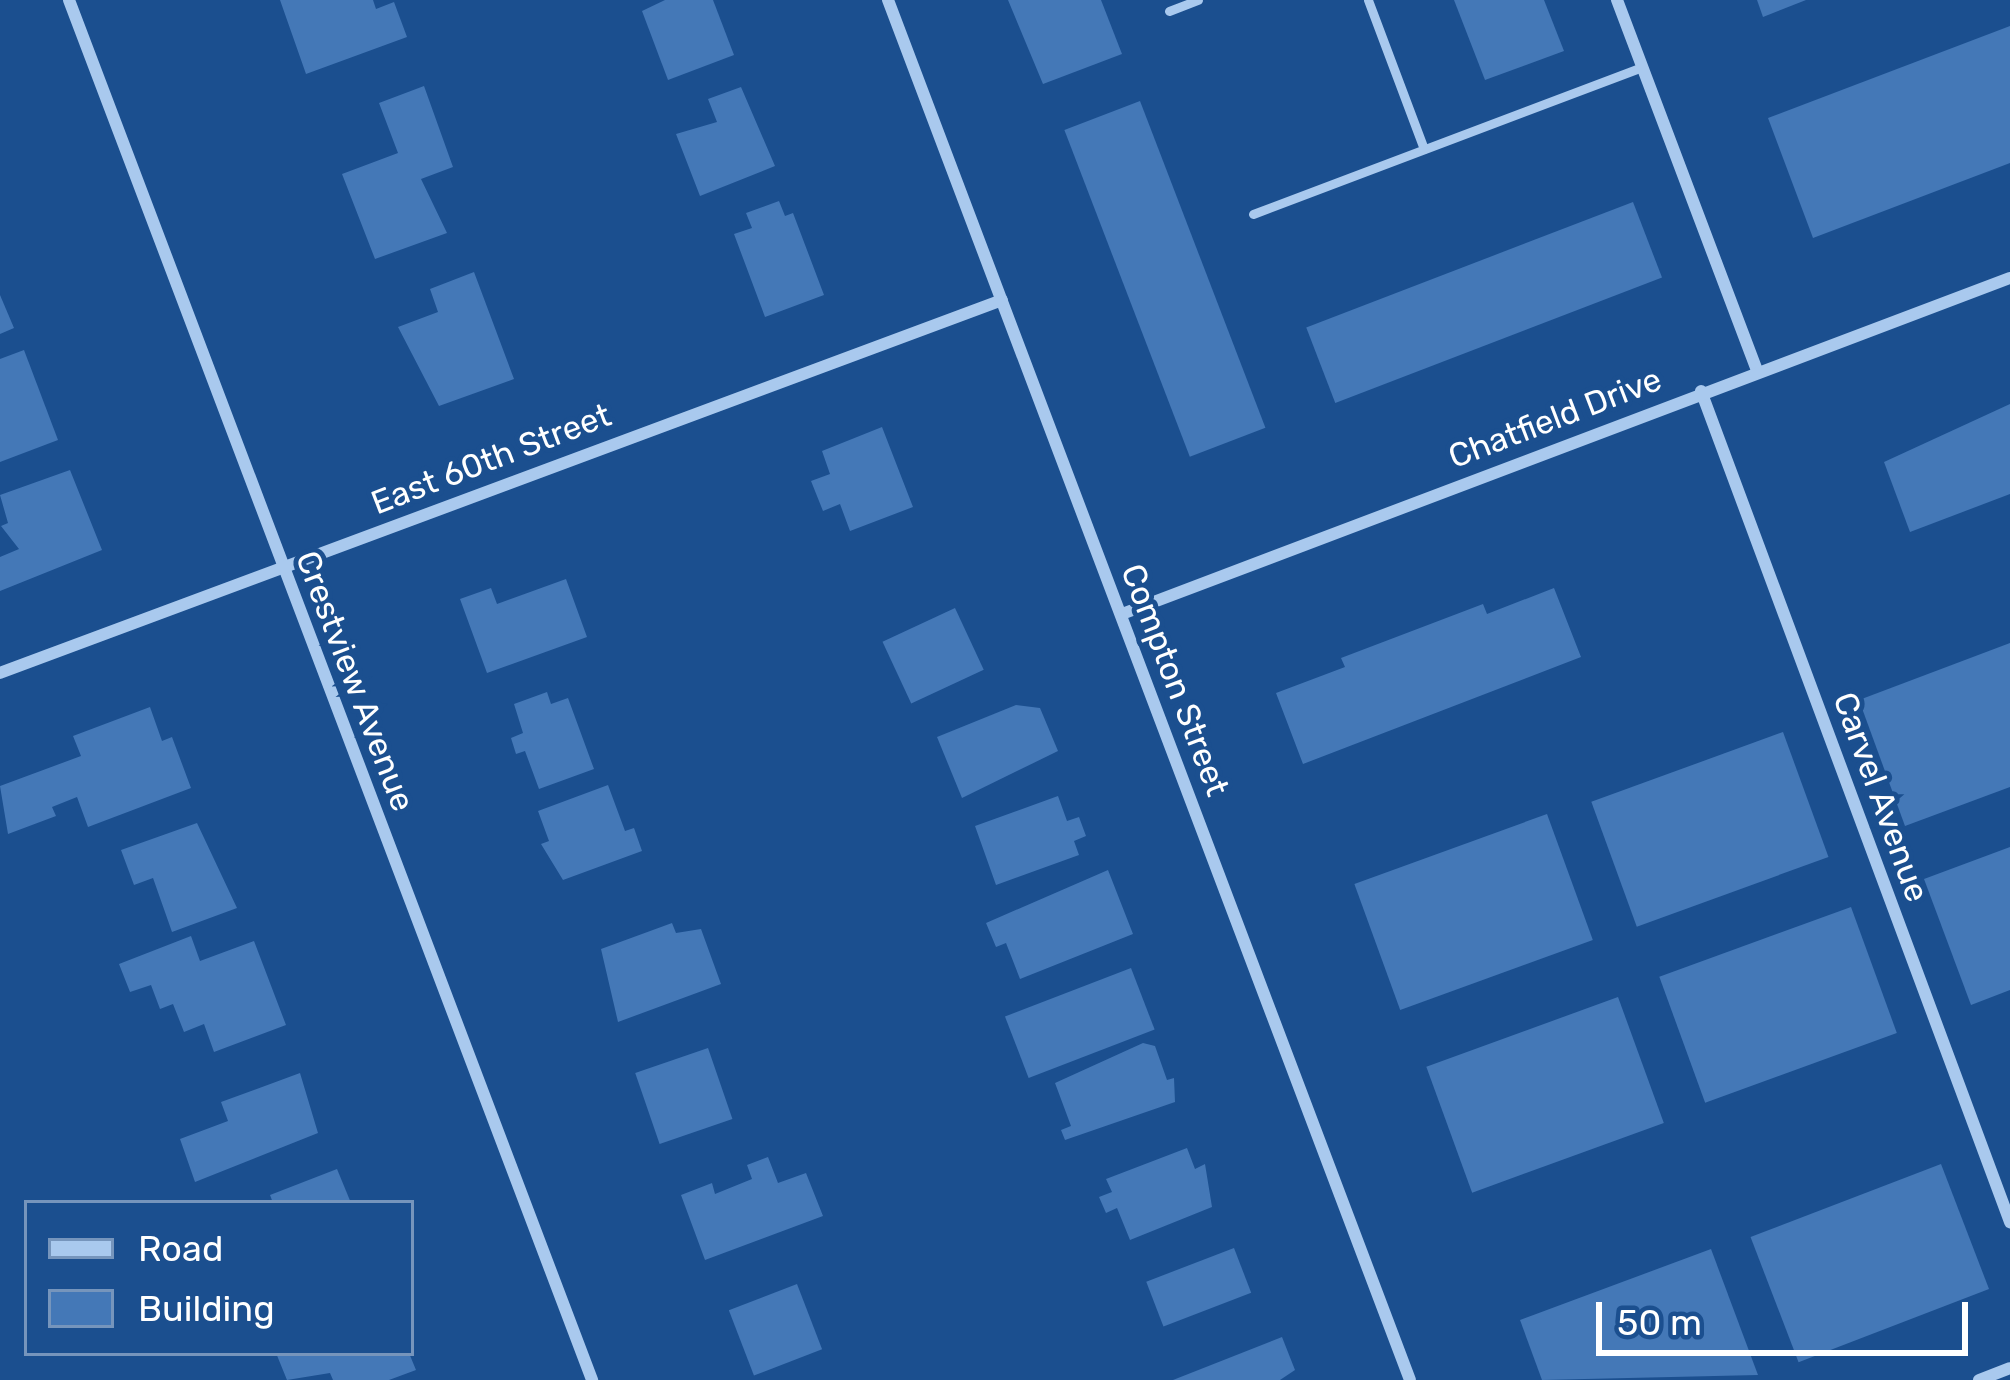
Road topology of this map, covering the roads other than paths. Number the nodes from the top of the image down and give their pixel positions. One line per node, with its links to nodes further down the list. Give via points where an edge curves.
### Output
1 (69, 0): 14 (street, Crestview Avenue)
2 (888, 0): 11 (street, Compton Street)
3 (1198, 0): 6 (lane)
4 (1369, 0): 8 (lane)
5 (1617, 0): 7 (street)
6 (1169, 11)
7 (1642, 67): 8 (lane); 12 (street)
8 (1424, 149): 9 (lane)
9 (1253, 214)
10 (2010, 278): 12 (street, Chatfield Drive)
11 (1002, 300): 14 (street, East 60th Street); 15 (street, Compton Street)
12 (1757, 370): 13 (street, Chatfield Drive)
13 (1701, 391): 15 (street, Chatfield Drive); 17 (street, Carvel Avenue)
14 (284, 569): 16 (street, East 60th Street); 19 (street, Crestview Avenue)
15 (1122, 614): 20 (street, Compton Street)
16 (0, 673)
17 (2010, 1222)
18 (2010, 1368): 21 (street)
19 (592, 1380)
20 (1410, 1380)
21 (1979, 1380)

